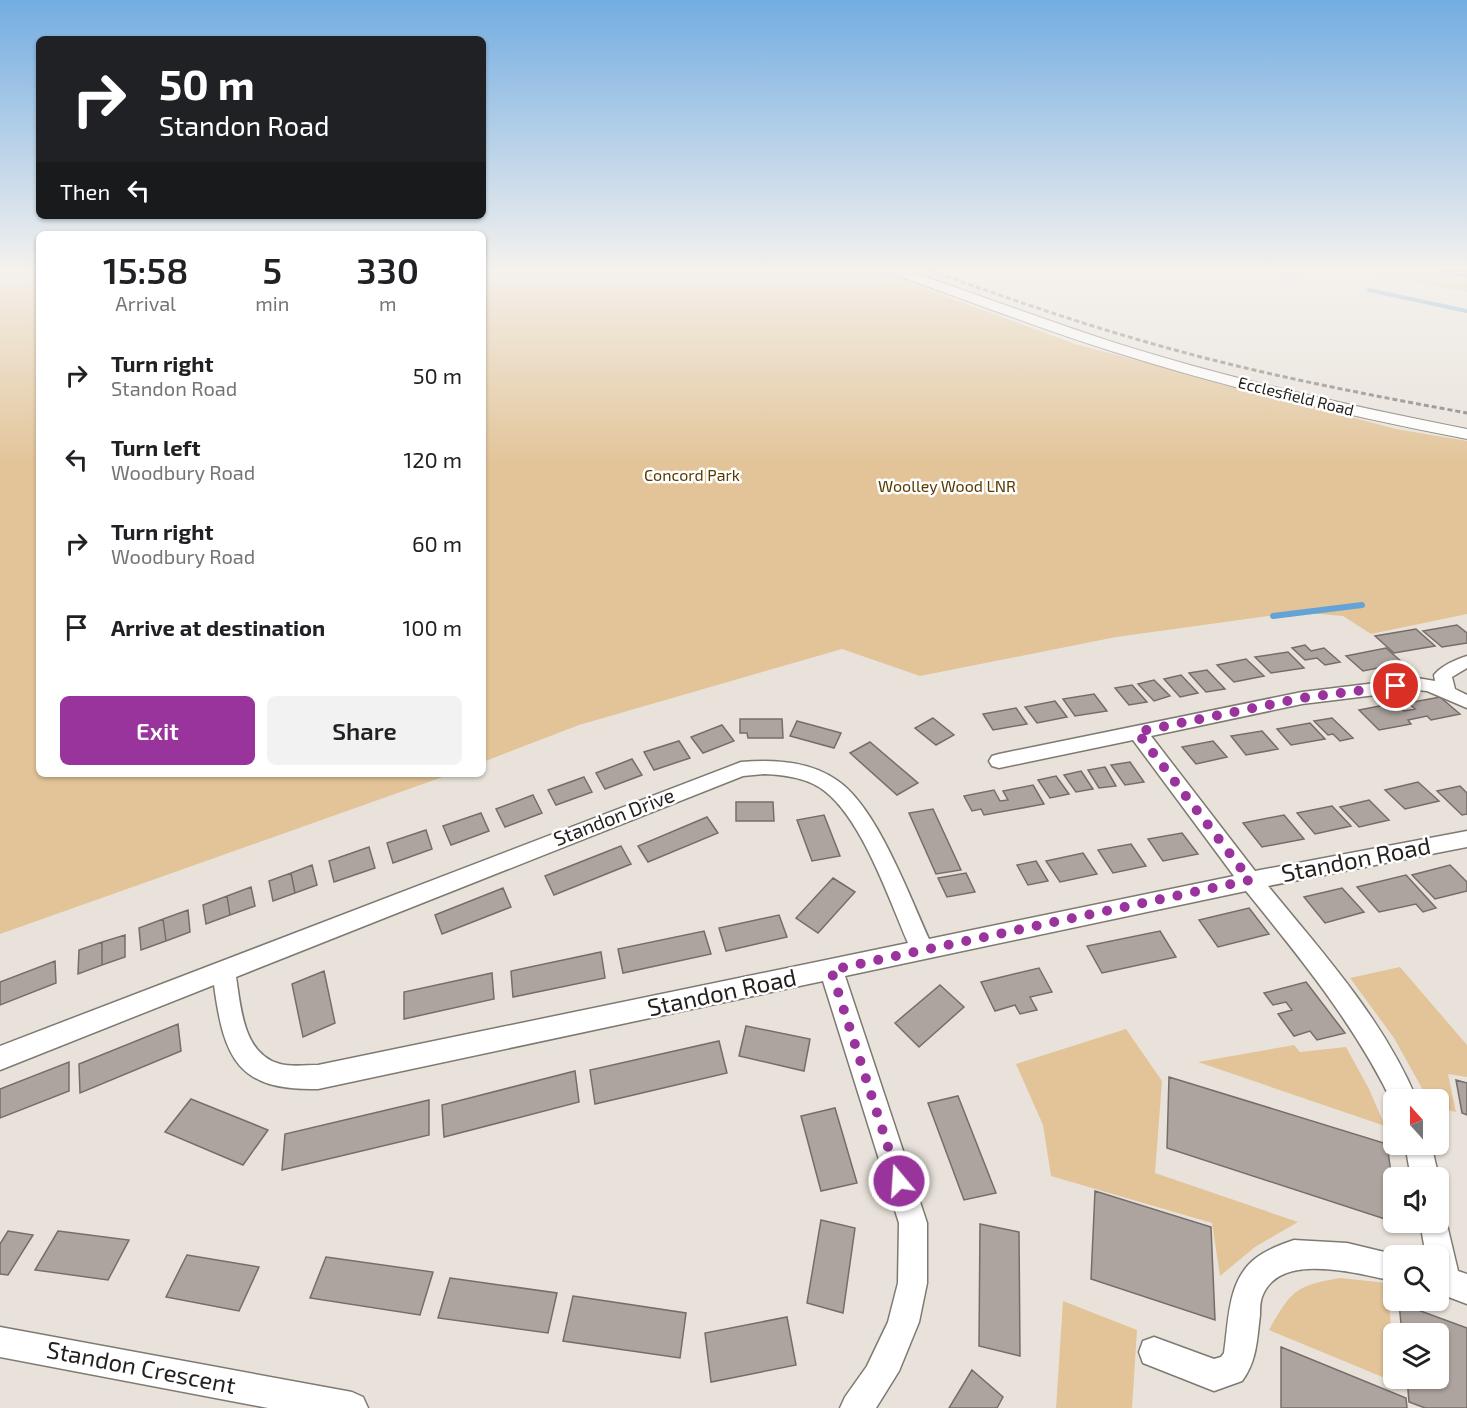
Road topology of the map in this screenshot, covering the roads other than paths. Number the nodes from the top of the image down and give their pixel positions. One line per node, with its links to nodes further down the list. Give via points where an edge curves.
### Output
1 (1072, 334): 2 (main road, Ecclesfield Road, via 1296,398)
2 (1467, 434)
3 (1467, 662): 4 (street, via 1443,675)
4 (1446, 691): 5 (street); 6 (street, via 1417,684 1302,698)
5 (1467, 702)
6 (1137, 732): 7 (street); 9 (street)
7 (999, 761)
8 (1467, 839): 9 (street, Standon Road)
9 (1250, 880): 10 (street, Standon Road); 14 (street, via 1354,1009)
10 (923, 951): 11 (street, Standon Drive, via 850,804 815,778 760,767 716,777); 12 (street, Standon Road)
11 (223, 970): 12 (street, Standon Road, via 235,1037 245,1057 281,1077 318,1077); 13 (street)
12 (831, 970): 21 (street, via 913,1223 914,1266 906,1316 890,1354)
13 (0, 1058)
14 (1399, 1089)
15 (1437, 1233): 17 (street)
16 (1383, 1265): 19 (street, via 1347,1257 1294,1254 1266,1268 1248,1290 1239,1359 1231,1370 1214,1375)
17 (1450, 1282)
18 (0, 1342): 20 (street, Standon Crescent)
19 (1154, 1352)
20 (352, 1408)
21 (856, 1408)

